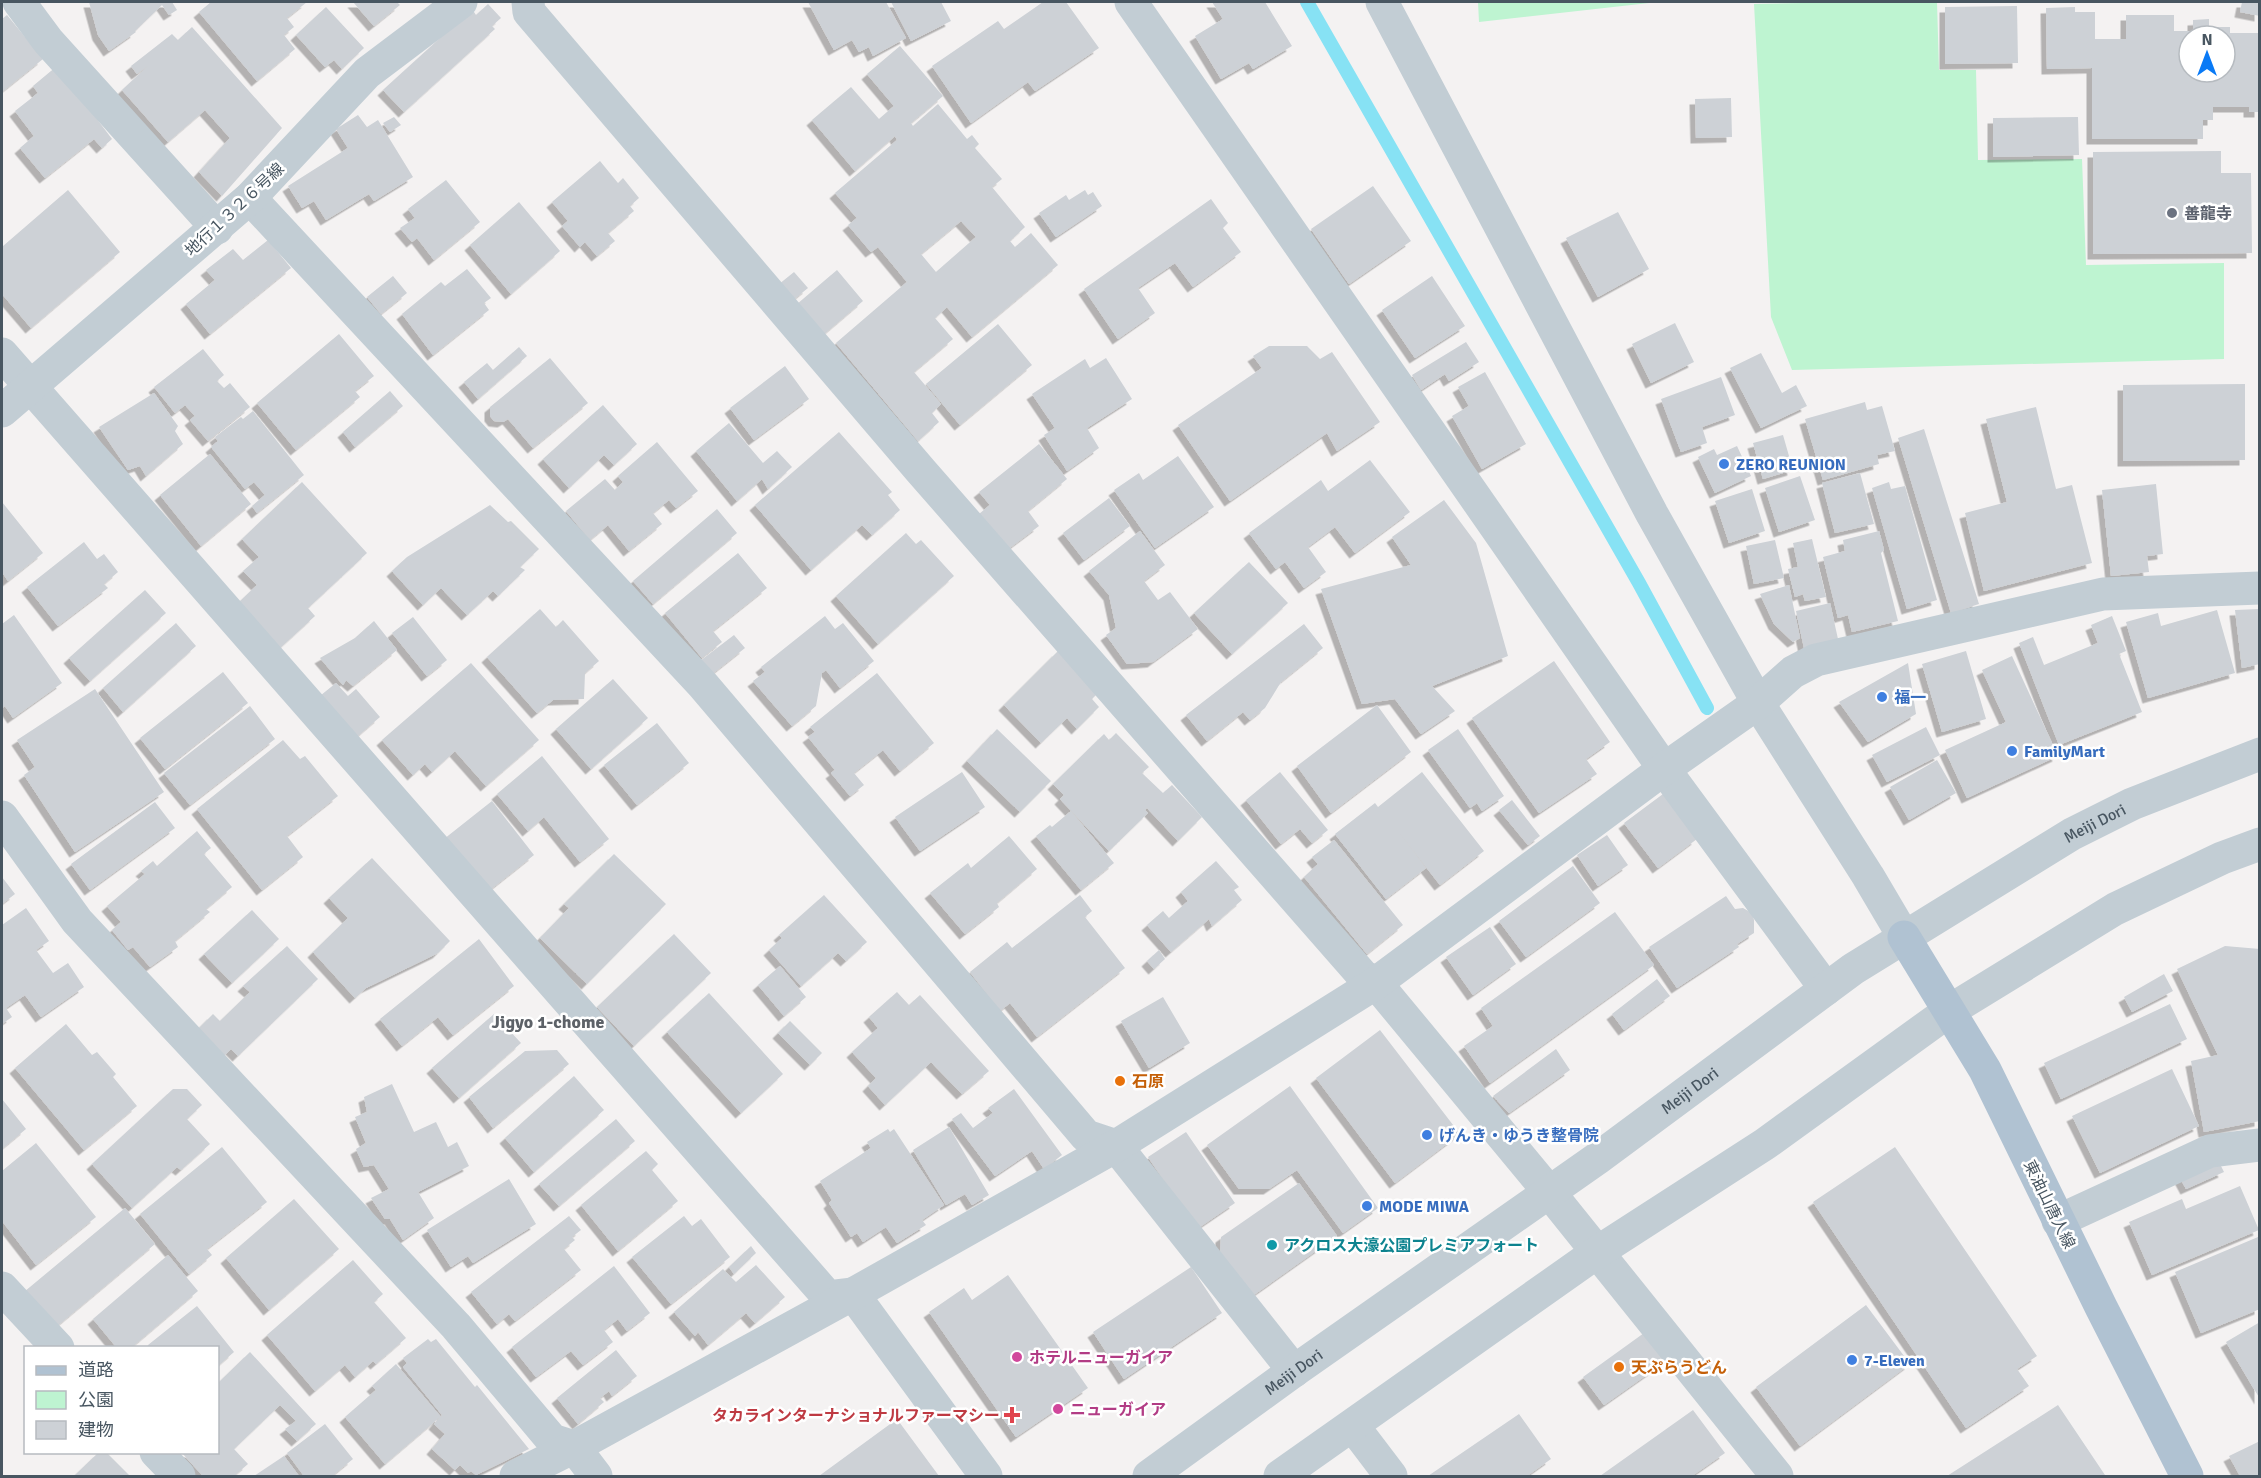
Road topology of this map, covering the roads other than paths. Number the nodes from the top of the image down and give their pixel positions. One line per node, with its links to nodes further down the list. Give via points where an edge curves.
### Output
1 (19, 2): 7 (street, via 48,41)
2 (461, 2): 6 (street, 地行１３２６号線, via 368,73)
3 (528, 2): 18 (street, via 529,12 921,471 1363,976)
4 (1131, 2): 14 (street)
5 (1382, 2): 12 (street, via 1652,514)
6 (250, 198): 7 (street, 地行１３２６号線); 22 (street, via 703,685 1086,1136)
7 (217, 228): 9 (street, 地行１３２６号線)
8 (2, 354): 9 (street)
9 (29, 387): 10 (street, 地行１３２６号線); 27 (street, via 828,1297)
10 (2, 411)
11 (2259, 588): 12 (street, via 2103,594 1828,657 1793,672)
12 (1758, 703): 14 (street); 17 (street)
13 (2259, 754): 17 (street, Meiji Dori, via 2132,804 2072,834)
14 (1664, 769): 18 (street); 19 (street)
15 (2, 817): 31 (street, via 77,921 456,1326 552,1440)
16 (2259, 844): 20 (street, via 2115,909)
17 (1904, 937): 19 (street, Meiji Dori); 20 (main road, 東油山唐人線)
18 (1376, 983): 22 (street); 23 (street)
19 (1826, 989): 23 (street, Meiji Dori)
20 (1949, 1011): 24 (main road, 東油山唐人線, via 1985,1070); 25 (street, via 1765,1144)
21 (2259, 1145): 24 (street, via 2210,1150)
22 (1116, 1146): 27 (street); 29 (street)
23 (1549, 1192): 25 (street); 29 (street, Meiji Dori)
24 (2058, 1221): 41 (main road, 東油山唐人線)
25 (1596, 1252): 30 (street); 40 (street)
26 (2, 1288): 28 (street)
27 (853, 1294): 31 (street); 36 (street)
28 (57, 1346)
29 (1294, 1371): 37 (street, Meiji Dori)
30 (1353, 1426): 38 (street); 39 (street)
31 (574, 1447): 34 (street); 35 (street)
32 (158, 1454): 33 (street)
33 (179, 1476)
34 (516, 1476)
35 (596, 1476)
36 (986, 1476)
37 (1149, 1476)
38 (1280, 1476)
39 (1391, 1476)
40 (1778, 1476)
41 (2187, 1476)

